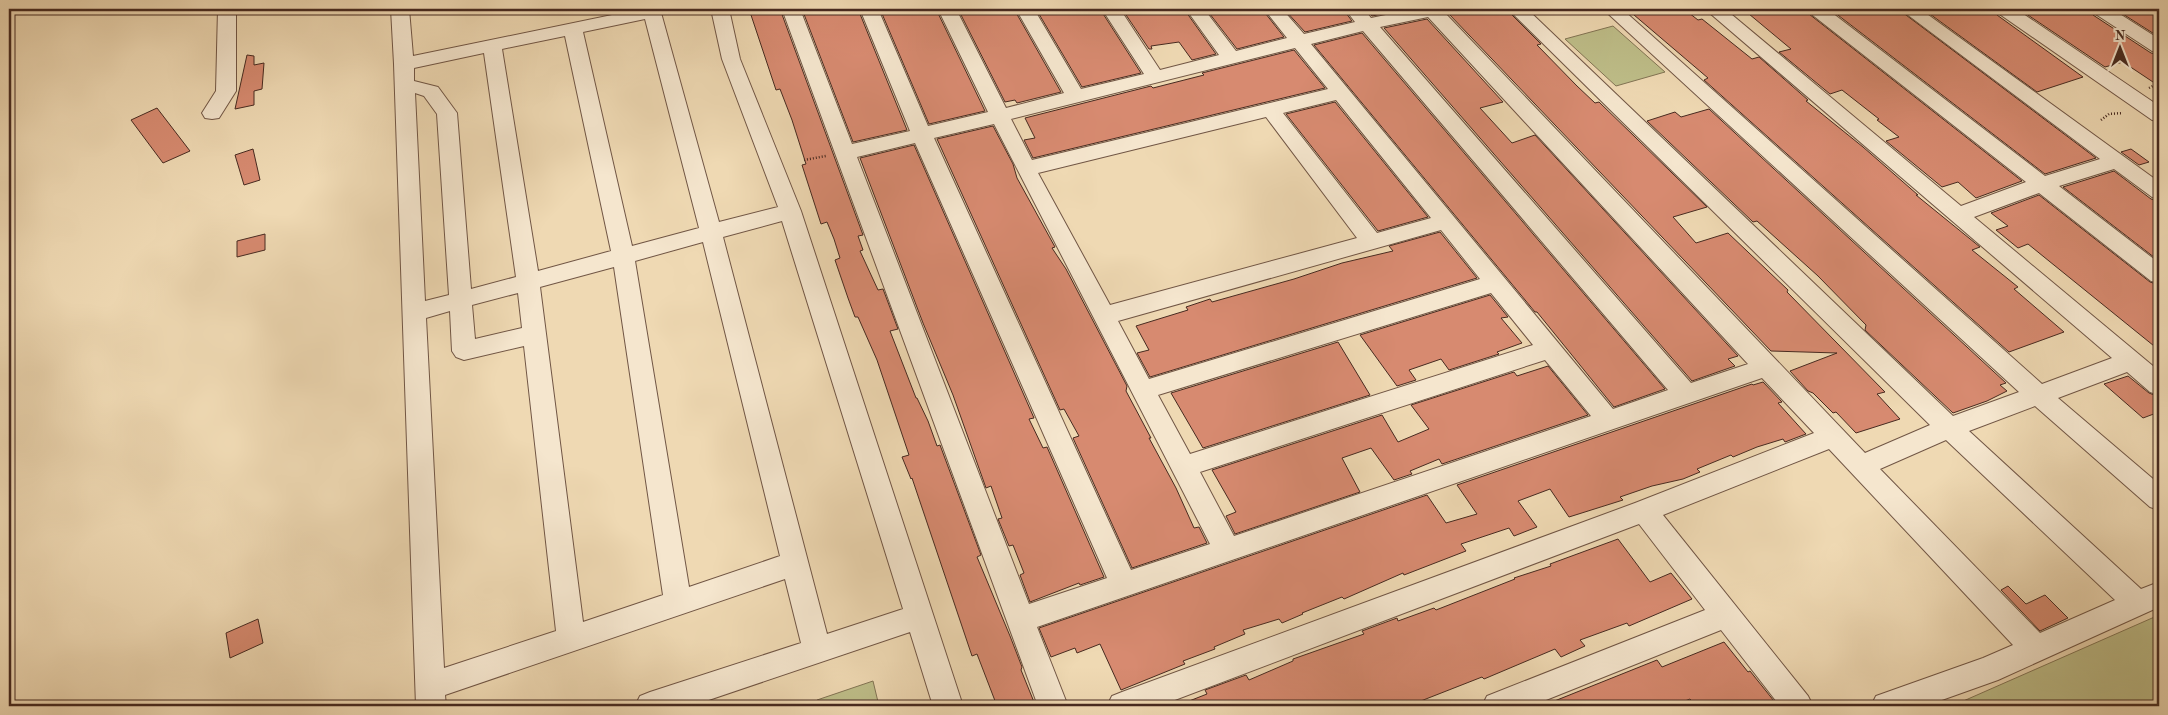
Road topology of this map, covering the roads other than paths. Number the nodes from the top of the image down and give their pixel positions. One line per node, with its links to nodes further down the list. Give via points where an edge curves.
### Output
1 (227, 9): 31 (street, via 226,91)
2 (400, 9): 26 (street)
3 (720, 9): 40 (street, via 731,59)
4 (791, 9): 35 (street)
5 (869, 9): 34 (street)
6 (947, 9): 33 (street)
7 (1025, 9): 29 (street)
8 (1111, 9): 27 (street)
9 (1195, 9): 25 (street)
10 (1273, 9): 22 (street)
11 (1434, 9): 20 (street); 55 (street)
12 (1517, 9): 61 (street)
13 (1612, 9): 59 (street)
14 (1714, 9): 41 (street)
15 (1816, 9): 38 (street)
16 (1909, 9): 36 (street)
17 (2004, 9): 32 (street)
18 (2100, 9): 24 (street)
19 (651, 10): 21 (street); 43 (street)
20 (1361, 16): 22 (street); 58 (street)
21 (573, 29): 23 (street); 45 (street)
22 (1299, 41): 25 (street); 28 (street)
23 (492, 46): 26 (street); 47 (street)
24 (2159, 47)
25 (1231, 58): 27 (street)
26 (404, 74): 49 (street, via 431,91 447,113); 50 (street)
27 (1155, 76): 29 (street)
28 (1342, 92): 30 (street); 42 (street)
29 (1076, 97): 33 (street)
30 (1270, 109): 37 (street); 44 (street)
31 (212, 113)
32 (2159, 115)
33 (999, 116): 34 (street); 37 (street)
34 (922, 134): 35 (street); 69 (street)
35 (845, 152): 74 (street)
36 (2116, 161): 38 (street); 39 (street)
37 (1026, 169): 51 (street)
38 (2043, 184): 41 (street); 46 (street)
39 (2159, 192)
40 (790, 210): 43 (street); 73 (street)
41 (1958, 215): 54 (street)
42 (1447, 221): 44 (street); 48 (street)
43 (711, 231): 45 (street); 68 (street)
44 (1372, 242): 51 (street)
45 (623, 255): 47 (street); 71 (street)
46 (2159, 275)
47 (528, 281): 49 (street); 52 (street)
48 (1495, 283): 53 (street); 57 (street)
49 (459, 300): 50 (street); 52 (street, via 464,351)
50 (416, 312): 78 (street)
51 (1103, 316): 57 (street)
52 (534, 334): 75 (street)
53 (1550, 349): 60 (street); 64 (street)
54 (2130, 361): 56 (street); 59 (street)
55 (1766, 367): 58 (street); 62 (street)
56 (2159, 385)
57 (1143, 390): 64 (street)
58 (1685, 393): 60 (street)
59 (2037, 394): 61 (street); 65 (street)
60 (1608, 420): 67 (street)
61 (1949, 428): 63 (street); 70 (street)
62 (1834, 436): 63 (street); 66 (street)
63 (1862, 466): 76 (street)
64 (1183, 467): 67 (street)
65 (2159, 499)
66 (1644, 511): 72 (street); 82 (street)
67 (1227, 549): 69 (street)
68 (796, 562): 71 (street); 77 (street)
69 (1124, 585): 74 (street)
70 (2148, 599): 76 (street)
71 (678, 603): 75 (street)
72 (1727, 614): 83 (street); 84 (street)
73 (918, 617): 77 (street); 80 (street)
74 (1020, 620): 81 (street)
75 (571, 639): 78 (street)
76 (2036, 649): 85 (street, via 1988,670)
77 (817, 650): 79 (street)
78 (431, 696)
79 (650, 706)
80 (948, 706)
81 (1053, 706)
82 (1122, 706)
83 (1497, 706)
84 (1798, 706)
85 (1886, 706)

